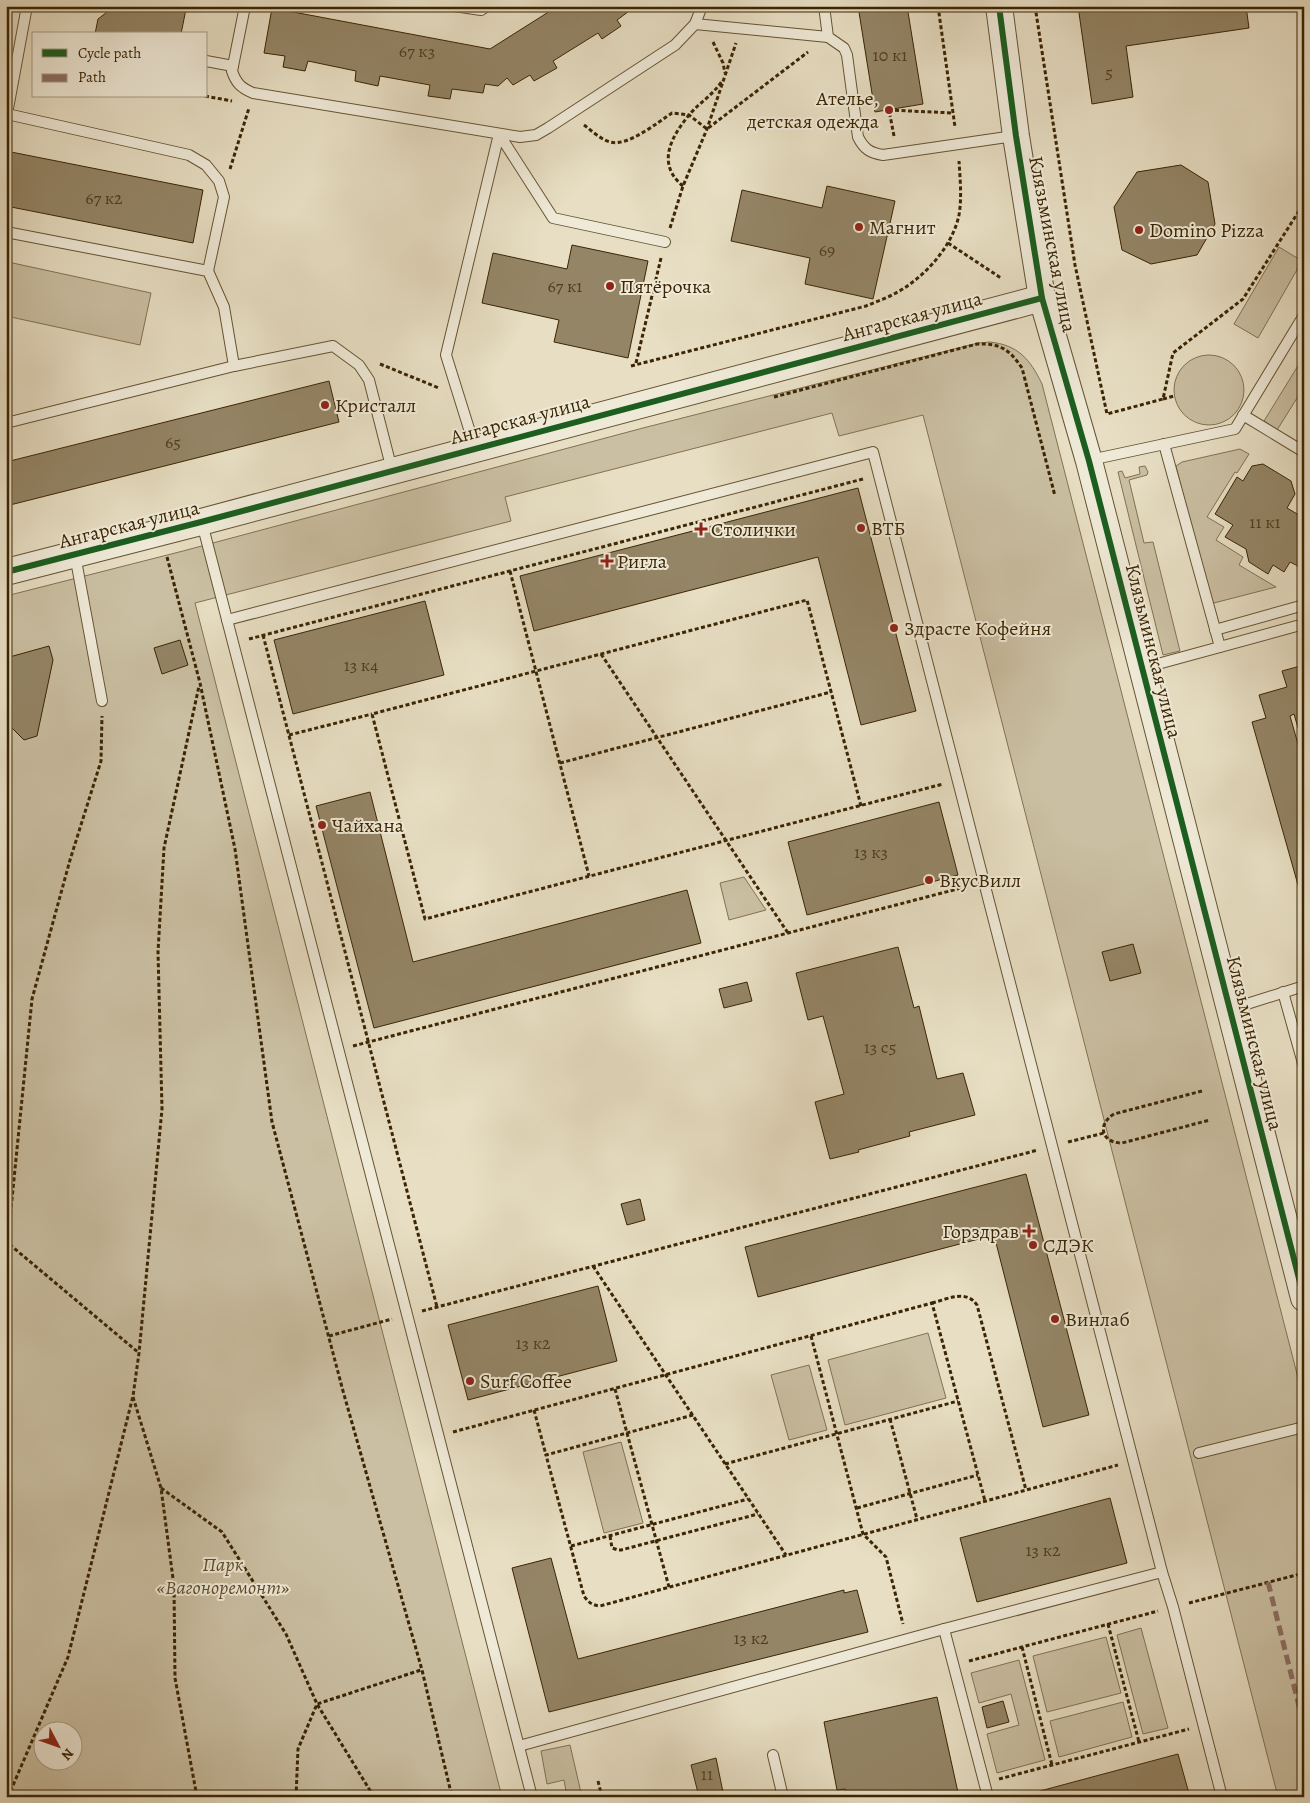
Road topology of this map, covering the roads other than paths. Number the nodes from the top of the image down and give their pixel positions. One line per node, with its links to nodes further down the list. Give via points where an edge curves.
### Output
1 (27, 6): 16 (lane, via 6,114 189,155 206,165 220,181 224,197)
2 (245, 6): 11 (lane)
3 (454, 6): 4 (lane, via 481,10)
4 (487, 6)
5 (702, 6): 8 (lane)
6 (824, 6): 9 (lane)
7 (1000, 6): 13 (street, Клязьминская улица)
8 (695, 24): 9 (lane); 12 (lane, via 675,45 536,134 520,137)
9 (828, 37): 13 (lane, via 844,48 847,55 858,137 863,147 873,153 883,155)
10 (208, 61): 11 (lane)
11 (233, 66): 12 (lane, via 236,81 253,93)
12 (499, 134): 15 (lane, via 553,218); 23 (lane, via 446,355)
13 (1016, 136): 17 (street, Клязьминская улица)
14 (6, 232): 16 (lane)
15 (665, 242)
16 (208, 271): 19 (lane, via 224,307)
17 (1042, 298): 23 (street, Ангарская улица); 25 (street, Клязьминская улица)
18 (1304, 315): 20 (lane)
19 (234, 366): 21 (lane); 26 (lane, via 334,346 359,365 369,380)
20 (1243, 415): 22 (lane, via 1235,429); 24 (lane)
21 (6, 423)
22 (1164, 444): 25 (lane); 33 (lane)
23 (475, 448): 26 (street, Ангарская улица)
24 (1304, 452)
25 (1089, 460): 35 (street, Клязьминская улица)
26 (392, 470): 27 (street, Ангарская улица)
27 (204, 534): 28 (street, Ангарская улица); 31 (lane)
28 (75, 554): 29 (street, Ангарская улица); 36 (lane)
29 (6, 572)
30 (1304, 605): 33 (lane)
31 (226, 620): 45 (lane, via 872,452); 47 (lane)
32 (1304, 624): 34 (lane)
33 (1215, 630): 34 (lane)
34 (1220, 647): 35 (lane)
35 (1141, 668): 39 (street, Клязьминская улица)
36 (102, 701)
37 (1304, 986): 38 (lane)
38 (1283, 992): 39 (lane); 40 (lane)
39 (1230, 1009): 41 (street, Клязьминская улица)
40 (1304, 1067)
41 (1295, 1226): 42 (street, Клязьминская улица)
42 (1304, 1298)
43 (1304, 1426): 44 (lane)
44 (1199, 1453)
45 (1162, 1572): 46 (lane); 52 (lane)
46 (944, 1629): 47 (lane); 51 (lane)
47 (519, 1746): 49 (lane)
48 (773, 1755): 50 (lane)
49 (532, 1797)
50 (783, 1797)
51 (988, 1797)
52 (1222, 1797)

